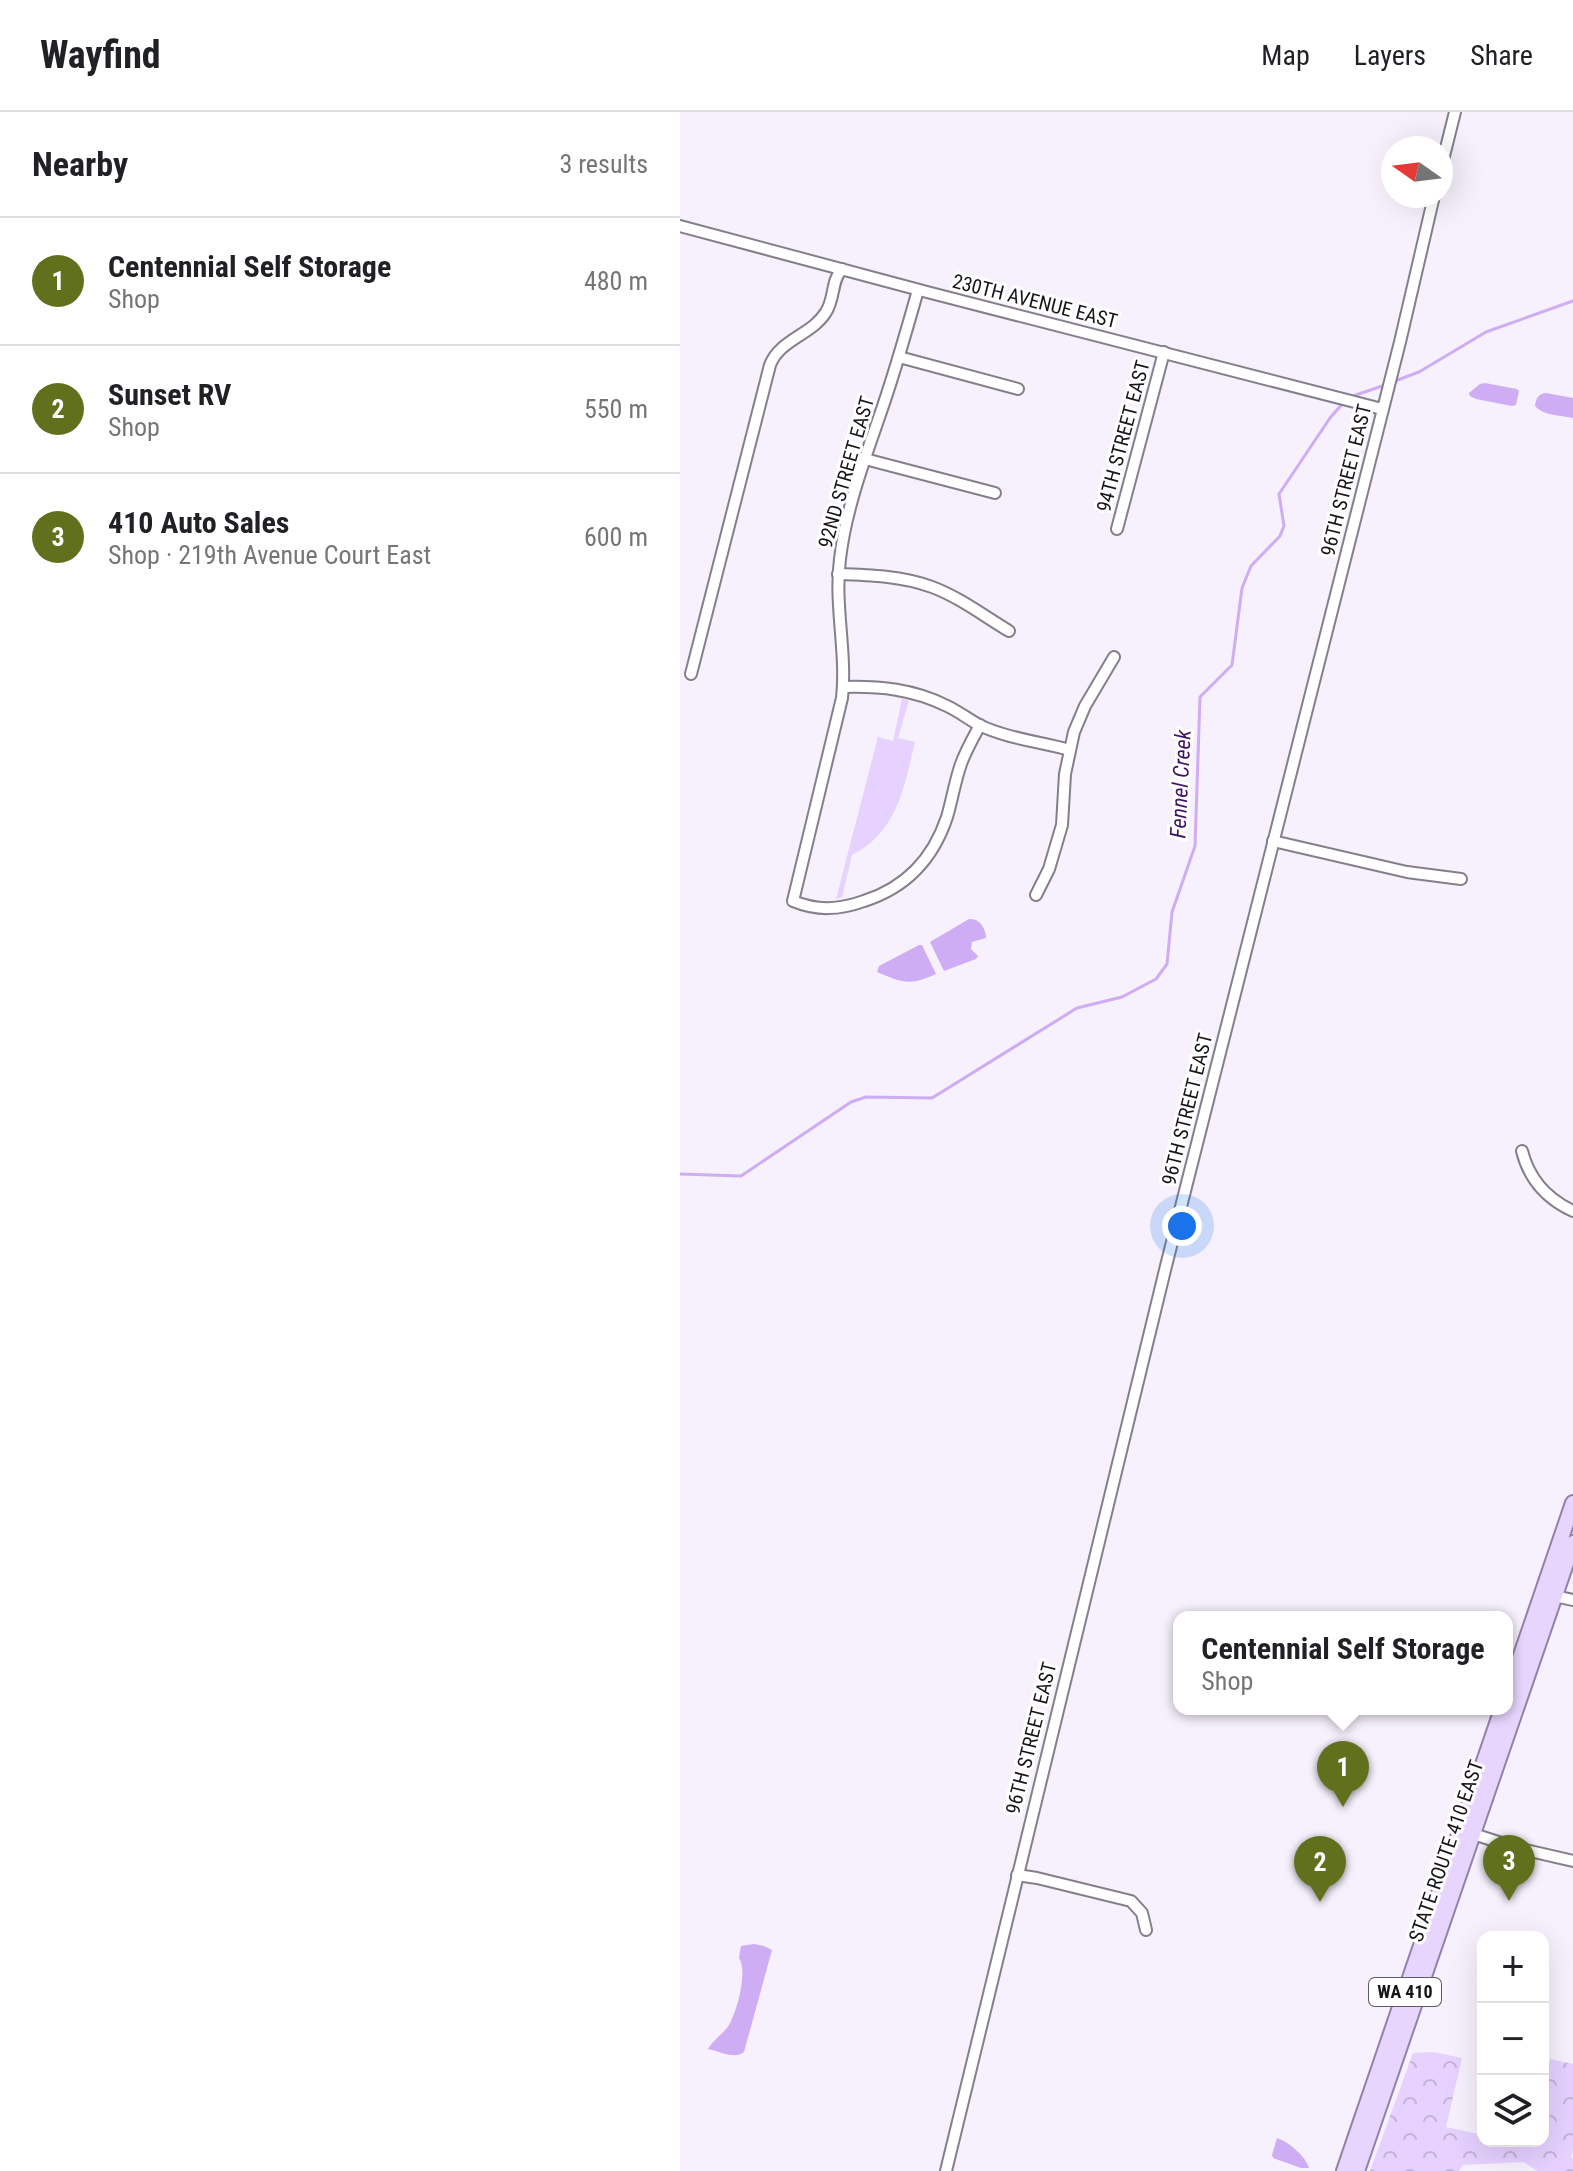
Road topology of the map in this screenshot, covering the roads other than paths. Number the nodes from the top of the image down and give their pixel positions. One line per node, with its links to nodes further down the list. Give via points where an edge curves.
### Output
1 (1455, 112): 2 (street)
2 (1449, 136)
3 (1431, 208): 10 (street, 96TH STREET EAST)
4 (680, 226): 5 (street, 230TH AVENUE EAST)
5 (842, 269): 6 (street, 230TH AVENUE EAST); 17 (street, via 827,311 784,345 770,365)
6 (918, 290): 7 (street, 230TH AVENUE EAST); 8 (street, 92ND STREET EAST)
7 (1164, 352): 10 (street, 230TH AVENUE EAST); 13 (street, 94TH STREET EAST)
8 (899, 357): 9 (street); 11 (street, 92ND STREET EAST)
9 (1018, 389)
10 (1382, 409): 21 (street, 96TH STREET EAST)
11 (865, 459): 12 (street); 14 (street, 92ND STREET EAST)
12 (995, 493)
13 (1117, 529)
14 (838, 574): 15 (street, via 886,576 930,586); 18 (street, 92ND STREET EAST)
15 (1009, 631)
16 (1114, 657): 20 (street, via 1085,706)
17 (691, 674)
18 (843, 687): 19 (street, via 912,692); 19 (street, 92ND STREET EAST, via 793,901 807,907 857,904 891,891 915,871 941,832 961,762)
19 (980, 725): 20 (street)
20 (1070, 750): 23 (street, via 1062,825)
21 (1273, 841): 22 (street); 36 (street, 96TH STREET EAST)
22 (1461, 879)
23 (1036, 895)
24 (1522, 1151): 25 (street, via 1543,1190)
25 (1573, 1211)
26 (1573, 1503): 30 (main road)
27 (1573, 1543): 28 (main road, STATE ROUTE 410 EAST / WA 410)
28 (1555, 1596): 29 (street); 31 (main road, STATE ROUTE 410 EAST / WA 410)
29 (1573, 1600)
30 (1513, 1678)
31 (1513, 1709)
32 (1500, 1715): 34 (main road, STATE ROUTE 410 EAST / WA 410)
33 (1511, 1715): 34 (main road, STATE ROUTE 410 EAST / WA 410)
34 (1467, 1832): 35 (street); 39 (main road, STATE ROUTE 410 EAST / WA 410); 40 (main road, STATE ROUTE 410 EAST / WA 410)
35 (1573, 1861)
36 (1017, 1875): 37 (street, via 1131,1901 1142,1913); 38 (street, 96TH STREET EAST)
37 (1146, 1930)
38 (946, 2171)
39 (1344, 2171)
40 (1357, 2171)

